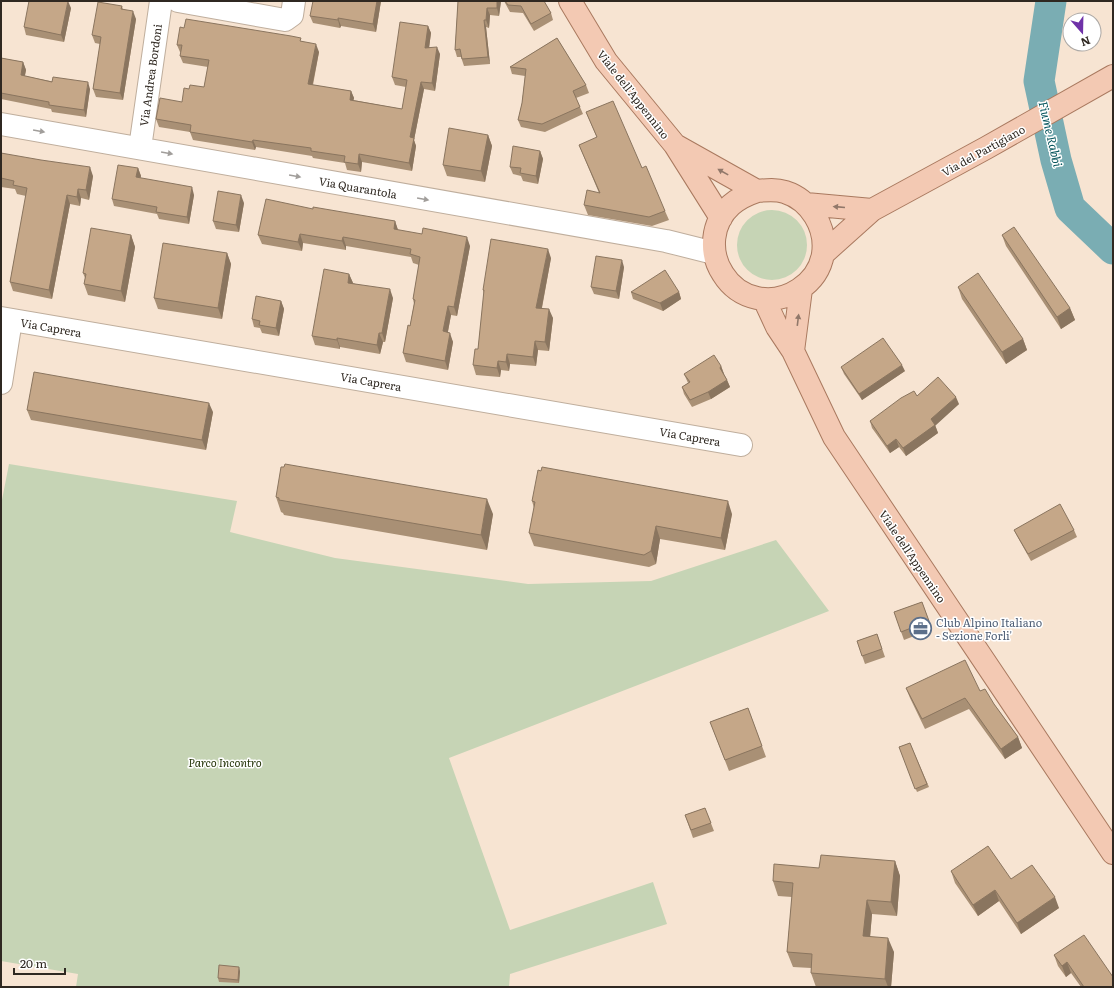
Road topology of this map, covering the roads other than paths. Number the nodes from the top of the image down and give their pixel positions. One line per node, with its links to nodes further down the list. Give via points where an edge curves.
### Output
1 (161, 1): 8 (street, Via Andrea Bordoni)
2 (178, 1): 3 (street, via 285,20 292,15)
3 (294, 1)
4 (570, 1): 7 (main road, Viale dell'Appennino, via 606,61)
5 (1113, 76): 11 (main road, Via del Partigiano)
6 (1, 124): 8 (street, Via Quarantola, one-way to 8)
7 (675, 145): 9 (main road, Viale dell'Appennino, one-way to 7); 12 (main road, Viale dell'Appennino)
8 (140, 148): 13 (street, Via Quarantola, one-way to 13, via 666,241)
9 (757, 191): 10 (main road, Viale dell'Appennino, via 784,192 796,196); 12 (main road, Viale dell'Appennino, via 743,196 730,205)
10 (806, 204): 11 (main road, one-way to 10); 14 (main road, Viale dell'Appennino, via 819,224 823,236)
11 (872, 210): 14 (main road, Via del Partigiano)
12 (721, 218): 13 (main road, Viale dell'Appennino, via 716,229)
13 (714, 253): 16 (main road, Viale dell'Appennino, via 718,267 726,279 750,296)
14 (823, 254): 15 (main road, Viale dell'Appennino, via 819,267)
15 (801, 289): 16 (main road, Viale dell'Appennino, via 777,299); 18 (main road, one-way to 15)
16 (764, 299): 18 (main road, Viale dell'Appennino, via 777,327)
17 (6, 319): 19 (street); 20 (street, Via Caprera)
18 (793, 351): 21 (main road, Viale dell'Appennino, via 834,437)
19 (1, 383)
20 (740, 445)
21 (1113, 853)

